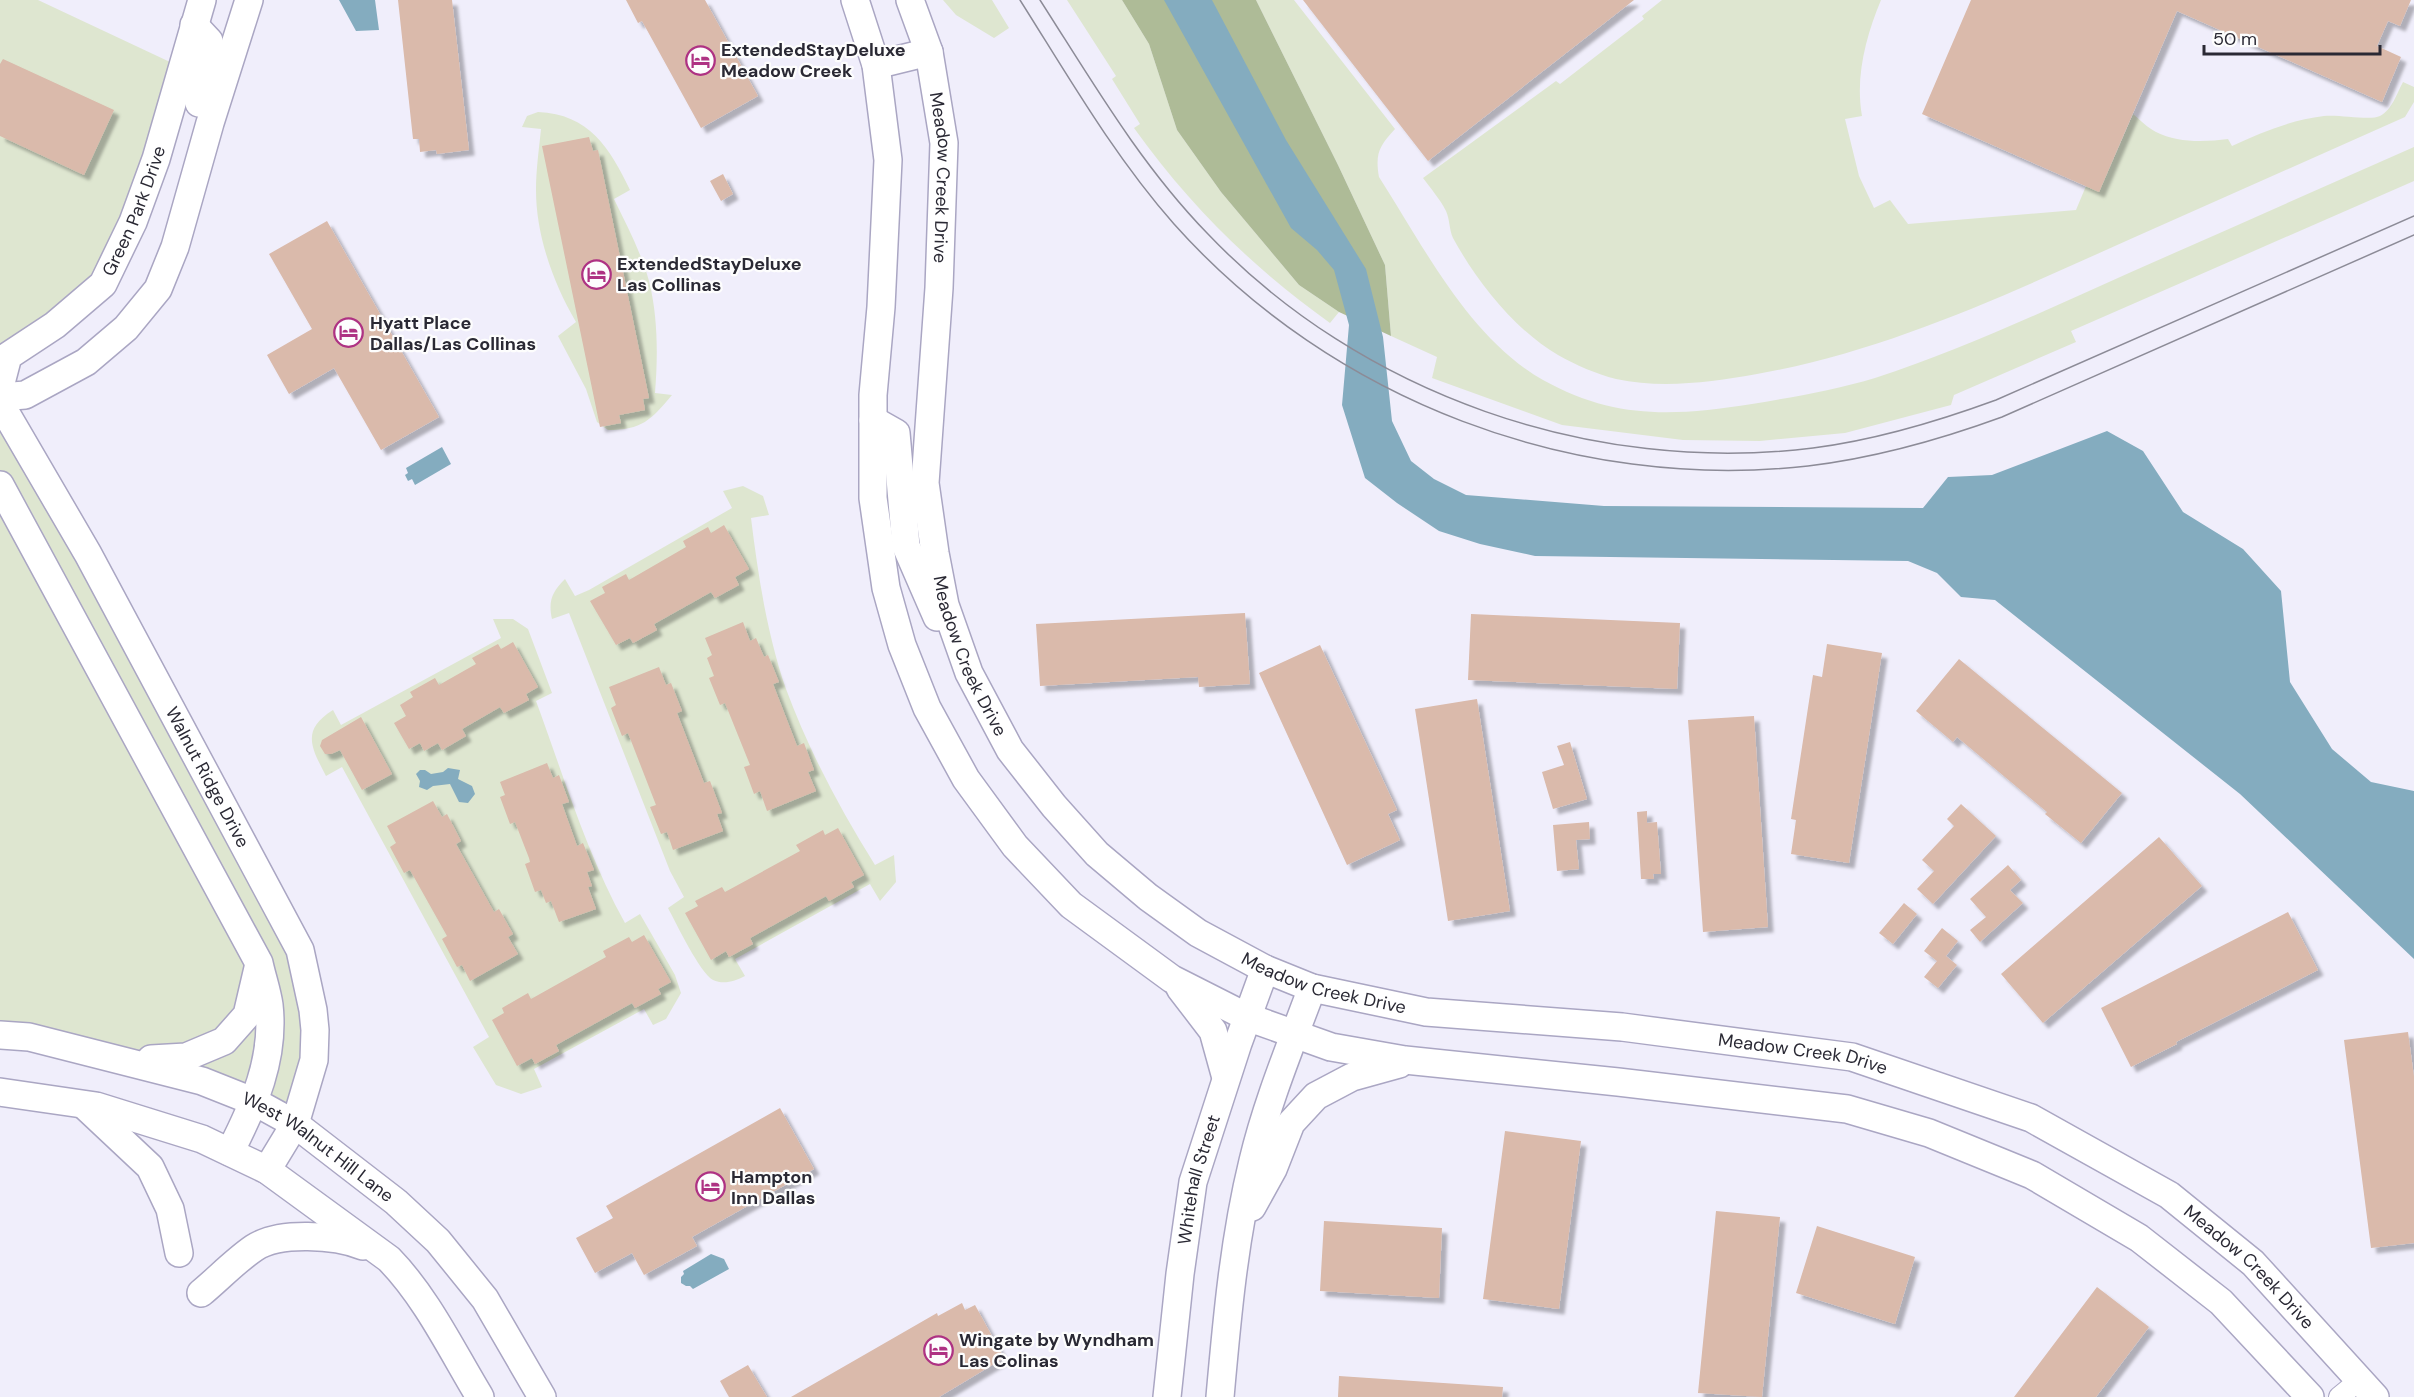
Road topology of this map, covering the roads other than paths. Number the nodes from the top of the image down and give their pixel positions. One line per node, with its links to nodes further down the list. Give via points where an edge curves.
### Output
1 (249, 0): 7 (street, Green Park Drive)
2 (855, 0): 6 (street)
3 (910, 0): 5 (street, Meadow Creek Drive)
4 (198, 12): 7 (street, Green Park Drive, via 209,41 208,73 191,130); 8 (street, Green Park Drive, via 156,159 133,222 103,284 55,325 8,356)
5 (929, 52): 6 (street); 15 (street, Meadow Creek Drive, via 944,143 939,288 925,483 945,605)
6 (876, 65): 11 (street, via 888,160)
7 (190, 193): 9 (street, Green Park Drive, via 158,289 126,328 86,362 25,395)
8 (0, 387)
9 (0, 397)
10 (0, 403): 29 (street, Walnut Ridge Drive, via 88,554 300,950 315,1030 314,1060)
11 (873, 420): 15 (street, via 896,433 906,546 930,604); 18 (street, via 873,498 885,588 927,708 966,779 1015,846 1071,905)
12 (0, 485): 14 (street)
13 (0, 518): 14 (street)
14 (38, 558): 16 (street)
15 (969, 673): 17 (street, Meadow Creek Drive, via 1010,750 1097,855 1198,933)
16 (259, 963): 23 (street, via 247,1015 224,1041 186,1057); 27 (street, via 269,1004 270,1028 268,1060)
17 (1265, 969): 19 (street, Meadow Creek Drive); 20 (street, Whitehall Street)
18 (1172, 979): 20 (street); 25 (street, via 1213,1031)
19 (1312, 988): 22 (street); 36 (street, Meadow Creek Drive, via 1426,1012 1622,1027 1852,1057 2031,1118 2169,1194 2253,1263)
20 (1247, 1017): 22 (street); 25 (street, Whitehall Street)
21 (0, 1035): 23 (street, West Walnut Hill Lane)
22 (1294, 1036): 24 (street, via 1331,1047); 32 (street, via 1253,1160)
23 (116, 1059): 27 (street, West Walnut Hill Lane, via 202,1081)
24 (1416, 1061): 32 (street, via 1376,1068 1316,1096 1291,1123 1273,1169); 41 (street, via 1847,1108 1929,1133 2032,1175 2139,1238 2221,1302)
25 (1226, 1078): 39 (street, Whitehall Street, via 1193,1182)
26 (0, 1092): 28 (street)
27 (255, 1102): 29 (street, West Walnut Hill Lane); 30 (street)
28 (83, 1104): 30 (street, via 202,1139); 34 (street, via 150,1167 170,1209)
29 (295, 1124): 31 (street, Walnut Ridge Drive); 38 (street, West Walnut Hill Lane, via 396,1202 438,1241 485,1299)
30 (230, 1152): 31 (street)
31 (267, 1170): 33 (street)
32 (1237, 1234): 40 (street)
33 (380, 1252): 35 (street, via 350,1241 319,1236 286,1238 256,1247); 37 (street, via 402,1272)
34 (179, 1253)
35 (201, 1293)
36 (2368, 1388): 42 (street)
37 (480, 1397)
38 (542, 1397)
39 (1167, 1397)
40 (1220, 1397)
41 (2310, 1397)
42 (2339, 1397)

